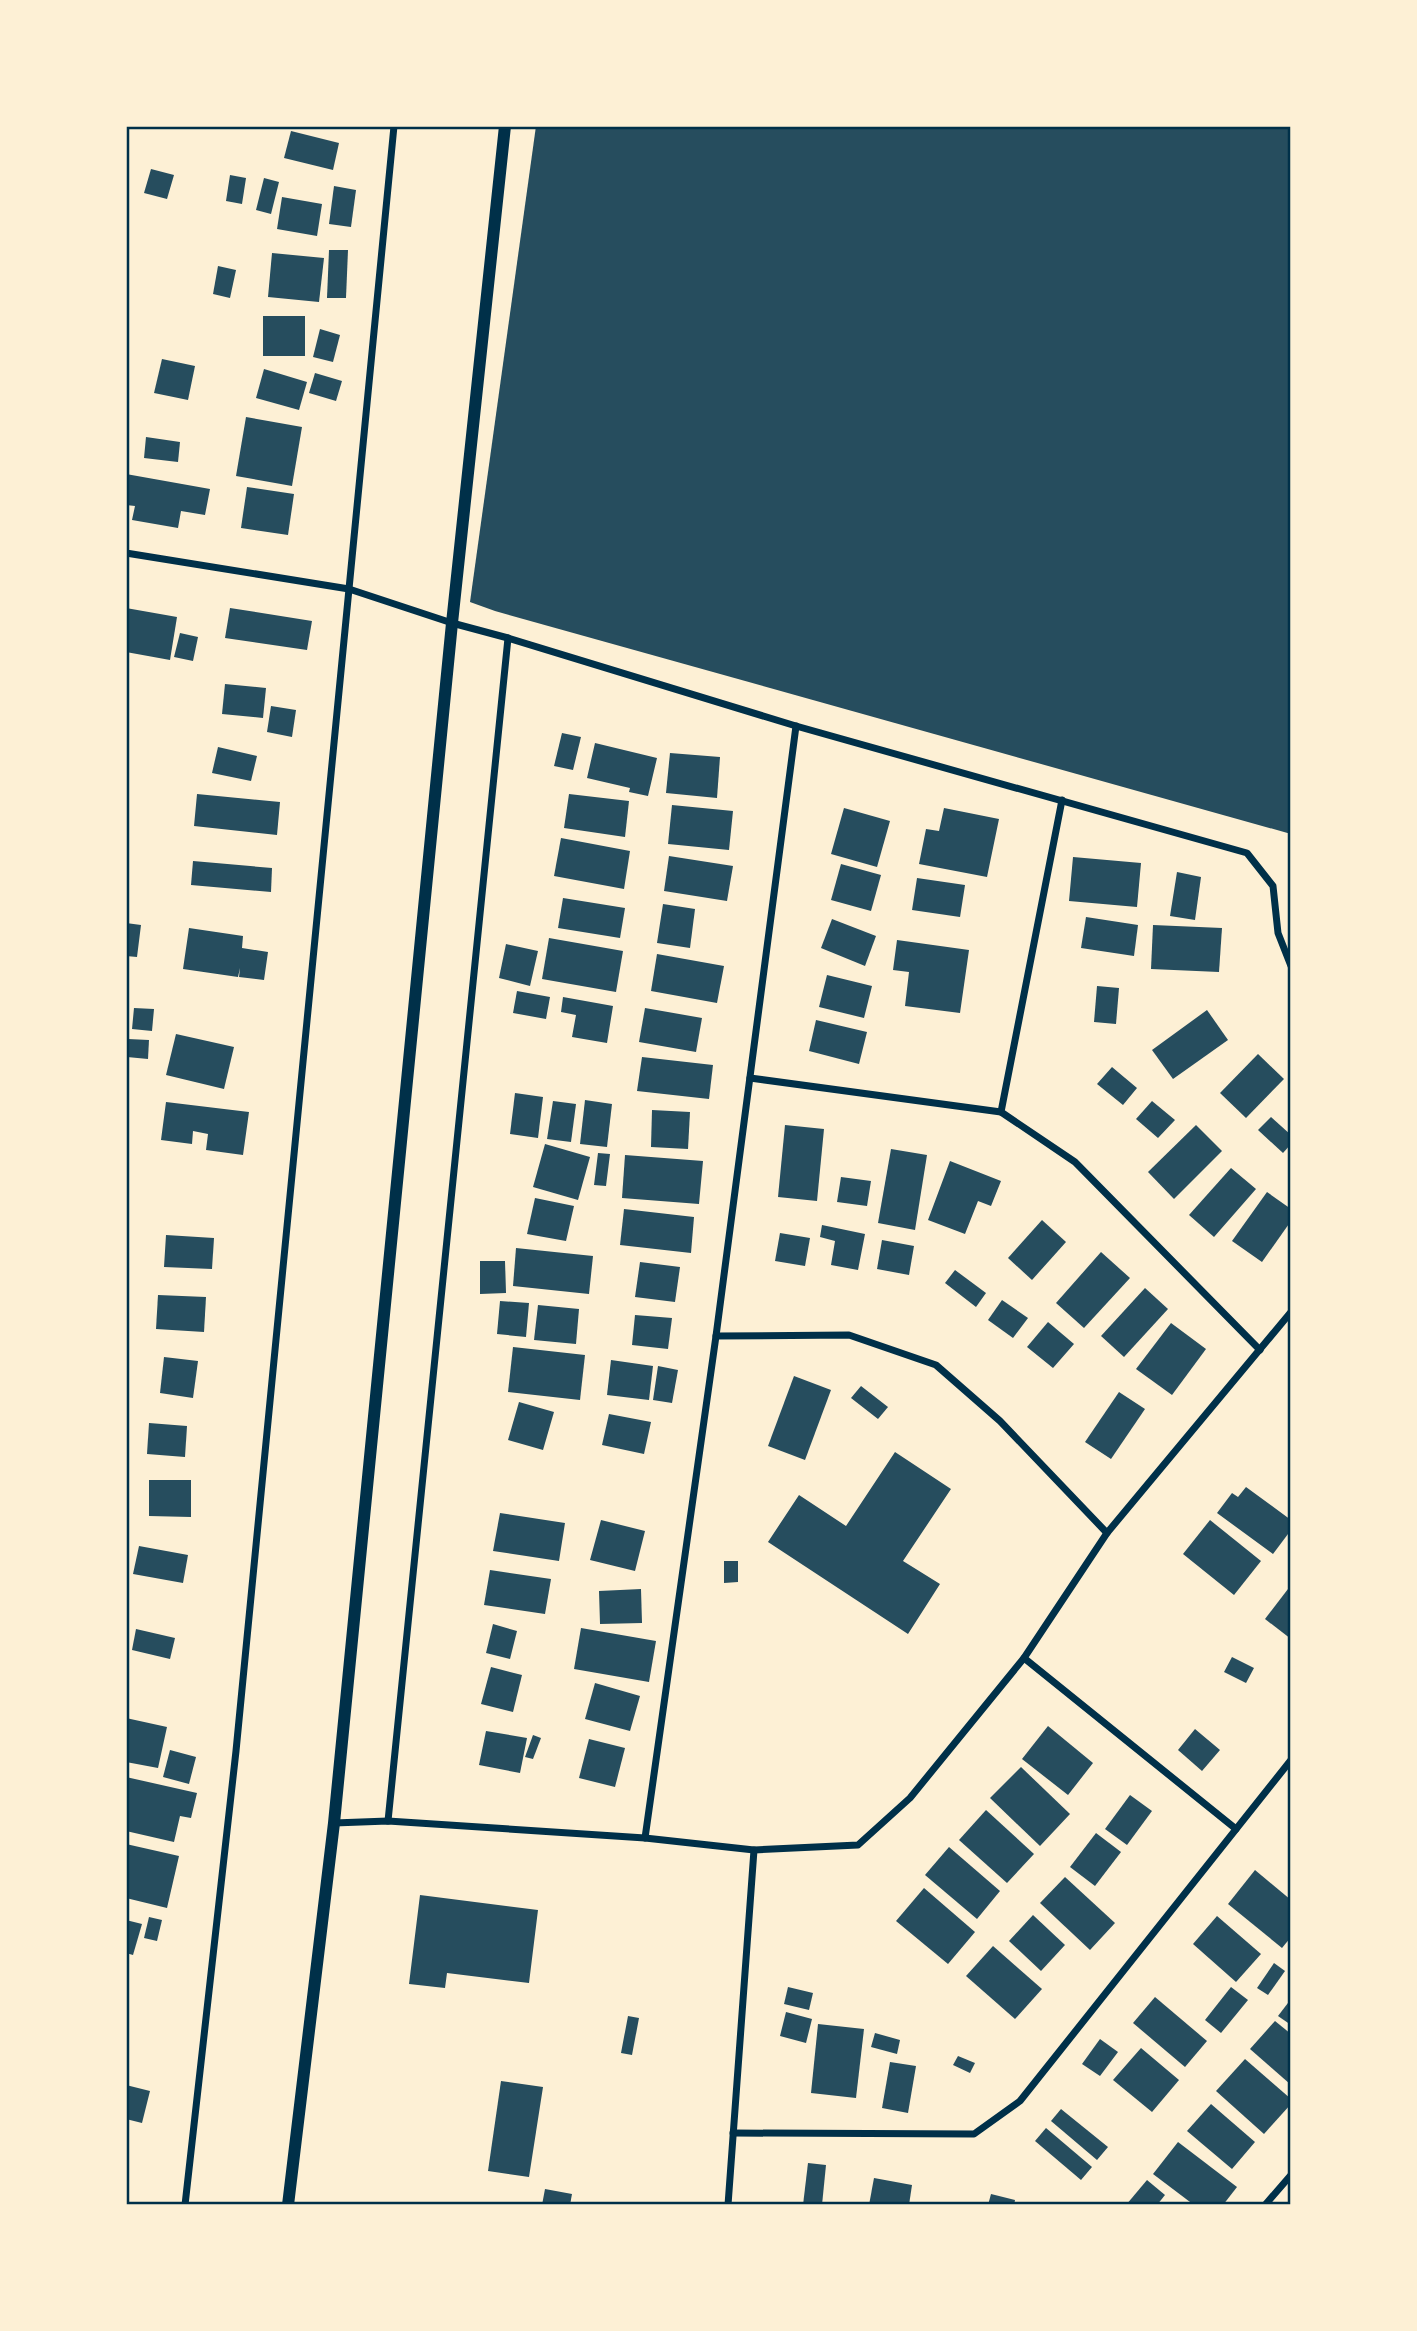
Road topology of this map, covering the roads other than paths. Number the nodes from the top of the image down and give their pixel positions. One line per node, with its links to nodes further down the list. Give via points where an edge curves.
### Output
1 (394, 126): 4 (street)
2 (505, 126): 5 (street)
3 (126, 553): 4 (street)
4 (349, 589): 5 (street); 25 (street, via 237,1737)
5 (452, 623): 6 (street); 19 (street)
6 (509, 638): 7 (street); 18 (street)
7 (796, 726): 8 (street); 10 (street)
8 (1062, 800): 9 (street, via 1247,853 1273,886 1278,933); 11 (street)
9 (1291, 966)
10 (750, 1078): 11 (street); 13 (street)
11 (1001, 1112): 14 (street, via 1075,1162)
12 (1291, 1312): 14 (street)
13 (716, 1336): 15 (street, via 849,1335 936,1365 1000,1421); 21 (street)
14 (1260, 1350): 15 (street)
15 (1107, 1533): 16 (street)
16 (1024, 1658): 20 (street); 22 (street, via 910,1798 858,1845)
17 (1291, 1760): 20 (street)
18 (388, 1821): 19 (street); 21 (street)
19 (334, 1823): 26 (street)
20 (1236, 1829): 23 (street, via 1020,2101 974,2134)
21 (645, 1838): 22 (street)
22 (754, 1850): 23 (street)
23 (733, 2133): 27 (street)
24 (1291, 2175): 28 (street)
25 (185, 2205)
26 (288, 2205)
27 (727, 2205)
28 (1265, 2205)

